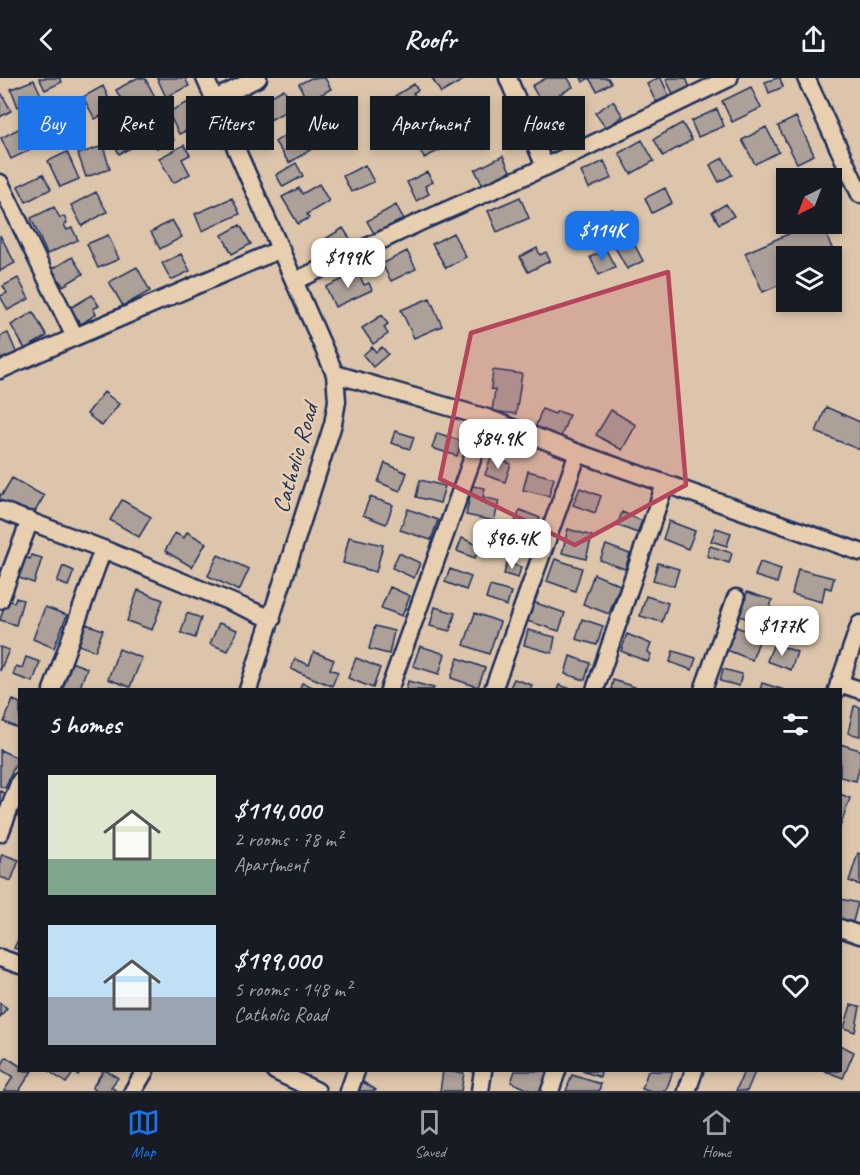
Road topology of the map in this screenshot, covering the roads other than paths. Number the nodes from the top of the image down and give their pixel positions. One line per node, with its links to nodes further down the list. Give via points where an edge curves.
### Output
1 (205, 78): 6 (street, Catholic Road)
2 (258, 78): 7 (street)
3 (508, 78): 9 (street)
4 (729, 78): 9 (street)
5 (806, 78): 11 (street)
6 (214, 96)
7 (221, 96)
8 (237, 150): 12 (street, Catholic Road)
9 (545, 167): 13 (street)
10 (0, 183): 14 (street)
11 (860, 195)
12 (280, 249): 13 (street, Catholic Road); 14 (street)
13 (295, 281): 16 (street, Catholic Road)
14 (75, 337): 15 (street)
15 (0, 370)
16 (335, 374): 17 (street); 26 (street, Catholic Road, via 337,402 333,424)
17 (487, 418): 18 (street); 31 (street)
18 (578, 453): 19 (street); 32 (street)
19 (665, 484): 23 (street); 33 (street)
20 (0, 510): 21 (street)
21 (30, 520): 22 (street); 25 (street)
22 (103, 549): 26 (street); 29 (street)
23 (860, 552)
24 (736, 598): 34 (street)
25 (0, 600)
26 (272, 619): 30 (street, Catholic Road)
27 (860, 624): 28 (street)
28 (838, 686): 35 (street)
29 (53, 688)
30 (249, 688)
31 (390, 688)
32 (494, 688)
33 (596, 688)
34 (704, 688)
35 (860, 690)
36 (18, 786): 37 (street)
37 (0, 833)
38 (842, 929): 39 (street)
39 (860, 935)
40 (0, 958): 41 (street)
41 (18, 964)
42 (144, 1072): 48 (street)
43 (277, 1072): 49 (street)
44 (356, 1072): 50 (street)
45 (483, 1072): 51 (street)
46 (557, 1072): 52 (street)
47 (694, 1072): 53 (street)
48 (133, 1091)
49 (317, 1091)
50 (349, 1091)
51 (480, 1091)
52 (550, 1091)
53 (687, 1091)

